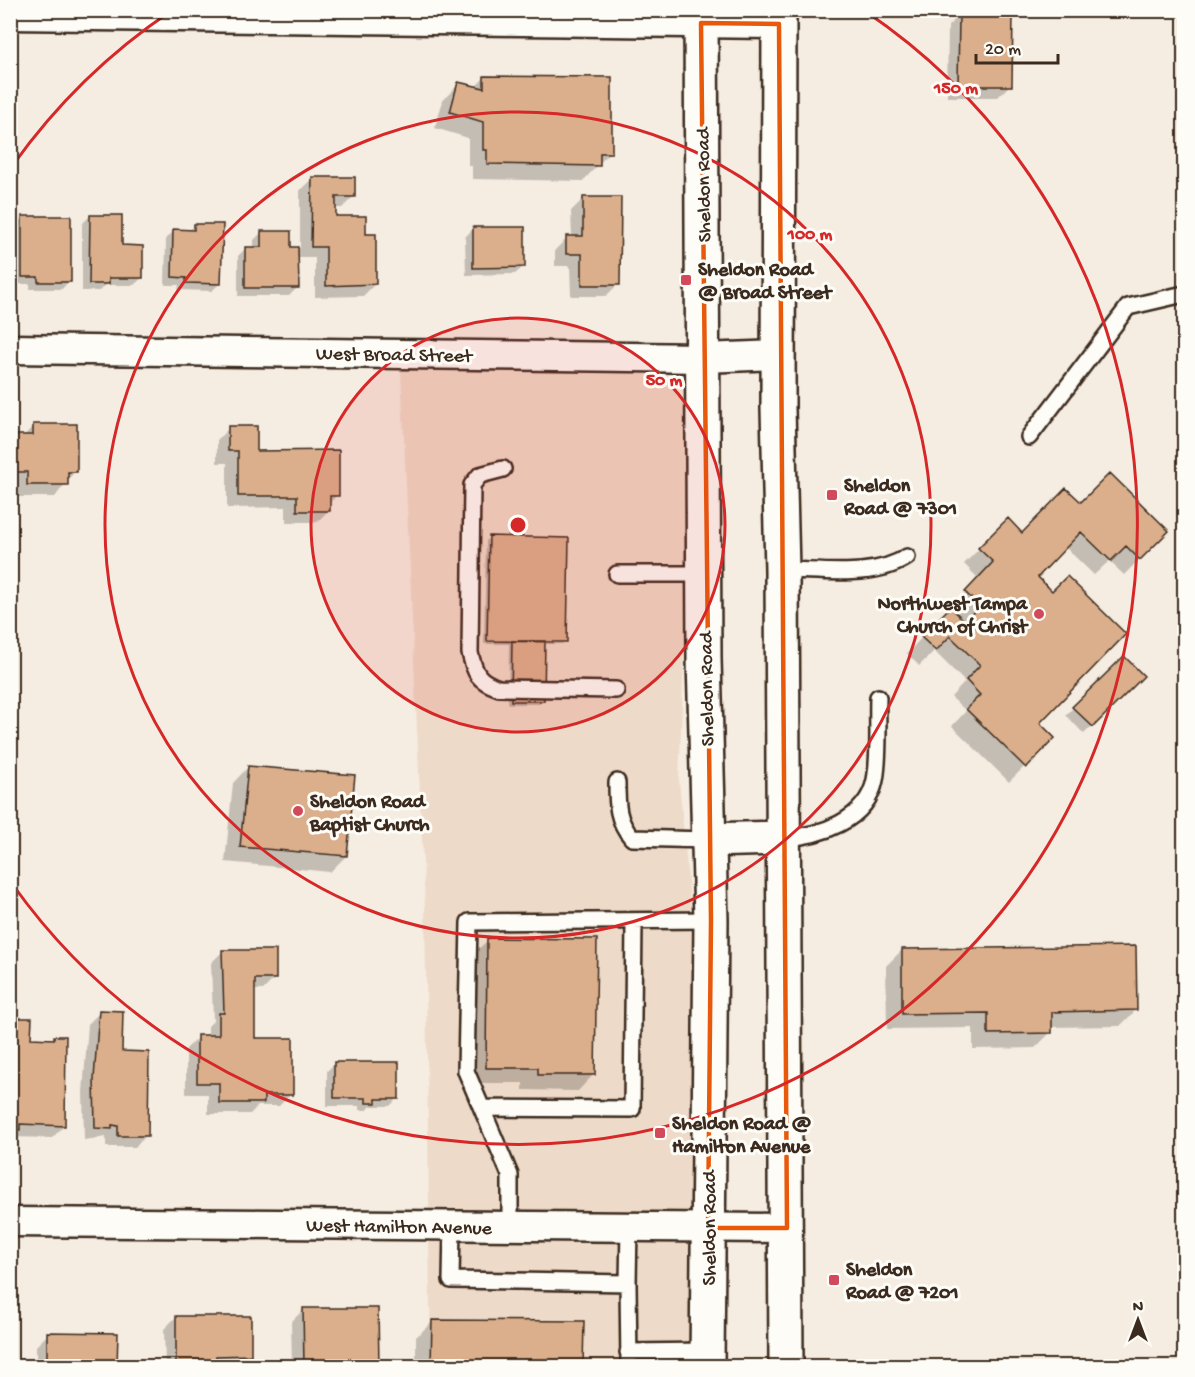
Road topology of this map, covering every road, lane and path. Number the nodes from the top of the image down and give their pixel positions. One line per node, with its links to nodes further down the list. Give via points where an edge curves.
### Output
1 (318, 14): 2 (street); 3 (street)
2 (10, 15)
3 (476, 15): 4 (street)
4 (588, 16): 5 (street)
5 (701, 17): 6 (street); 10 (main road, Sheldon Road)
6 (779, 17): 9 (main road)
7 (1185, 294): 11 (lane, via 1128,307)
8 (10, 349): 10 (street, West Broad Street)
9 (778, 355): 10 (street, West Broad Street); 14 (main road)
10 (704, 358): 16 (main road, Sheldon Road)
11 (1029, 437)
12 (503, 469): 17 (lane, via 480,475 472,485 470,654 474,669 483,682 499,688)
13 (907, 557): 14 (lane, via 878,569)
14 (782, 570): 20 (main road)
15 (617, 574): 16 (lane)
16 (704, 574): 21 (main road, Sheldon Road)
17 (616, 690)
18 (878, 697): 20 (lane, via 875,782 862,807 810,837)
19 (616, 782): 21 (lane, via 621,825 632,838)
20 (784, 838): 21 (main road); 30 (main road)
21 (707, 840): 22 (main road, Sheldon Road)
22 (711, 920): 23 (lane); 29 (main road, Sheldon Road)
23 (634, 921): 24 (lane, via 632,1109); 24 (lane, via 468,922 466,1071)
24 (482, 1108): 27 (lane, via 510,1175)
25 (10, 1222): 26 (street, West Hamilton Avenue)
26 (452, 1226): 27 (street, West Hamilton Avenue); 31 (lane, via 451,1280)
27 (510, 1226): 28 (street, West Hamilton Avenue)
28 (629, 1227): 29 (street, West Hamilton Avenue); 31 (lane)
29 (708, 1228): 30 (street, West Hamilton Avenue); 33 (main road, Sheldon Road)
30 (787, 1228): 34 (main road)
31 (628, 1283): 32 (lane)
32 (628, 1359): 33 (lane)
33 (708, 1359)
34 (786, 1366)

